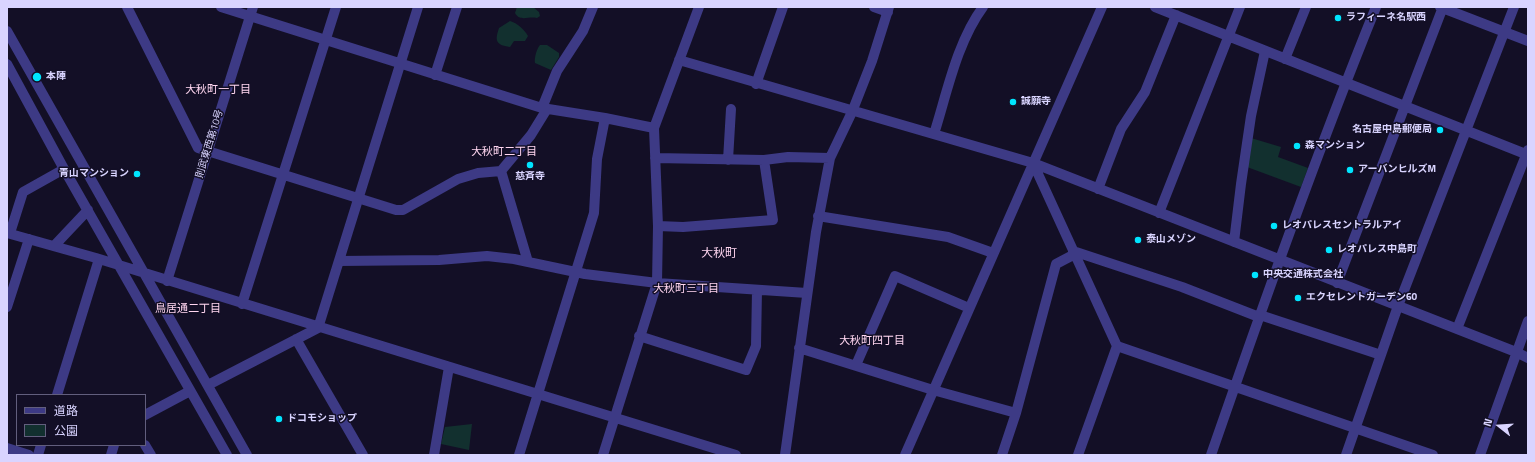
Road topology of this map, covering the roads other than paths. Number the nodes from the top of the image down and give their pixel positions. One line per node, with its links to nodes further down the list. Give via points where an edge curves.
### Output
1 (127, 7): 42 (street, via 198,148)
2 (221, 7): 19 (street)
3 (336, 7): 24 (street)
4 (418, 7): 30 (street)
5 (457, 7): 31 (street)
6 (593, 7): 35 (street, via 583,31 557,71)
7 (698, 7): 28 (street)
8 (784, 7): 33 (street)
9 (874, 7): 18 (street)
10 (983, 7): 41 (street, via 963,43)
11 (1102, 7): 48 (street)
12 (1155, 7): 20 (street)
13 (1240, 7): 23 (street)
14 (1306, 7): 27 (street)
15 (1376, 7): 32 (street)
16 (1442, 7): 22 (street); 34 (street)
17 (1514, 7): 22 (street)
18 (889, 9): 37 (street)
19 (252, 12): 24 (street); 42 (street, 則武東西第10号)
20 (1176, 15): 23 (street); 52 (street, via 1145,92 1121,129)
21 (7, 31): 70 (street)
22 (1504, 32): 25 (street); 40 (street)
23 (1228, 37): 26 (street); 55 (street)
24 (325, 40): 30 (street); 51 (street)
25 (1528, 41)
26 (1265, 51): 27 (street); 60 (street, via 1251,116)
27 (1285, 59): 32 (street)
28 (678, 60): 33 (street); 39 (street)
29 (7, 64): 49 (street)
30 (400, 64): 31 (street); 53 (street)
31 (435, 75): 35 (street)
32 (1345, 83): 34 (street); 65 (street)
33 (756, 84): 37 (street)
34 (1405, 107): 40 (street); 73 (street)
35 (545, 109): 38 (street); 50 (street, via 531,135)
36 (731, 109): 46 (street)
37 (852, 112): 41 (street); 45 (street)
38 (605, 118): 39 (street); 69 (street, via 598,159 594,213)
39 (654, 128): 44 (street)
40 (1466, 132): 43 (street); 77 (street)
41 (934, 134): 48 (street)
42 (208, 151): 51 (street); 71 (street, 則武東西第10号)
43 (1527, 154): 83 (street)
44 (655, 158): 46 (street); 57 (street)
45 (830, 158): 47 (street, via 788,157); 56 (street)
46 (728, 160): 47 (street)
47 (764, 160): 57 (street, via 773,220 683,227)
48 (1032, 163): 52 (street); 62 (street); 63 (street)
49 (64, 169): 54 (street); 58 (street, via 23,192)
50 (501, 171): 53 (street, via 478,173 458,179 403,210); 67 (street)
51 (282, 174): 53 (street); 76 (street)
52 (1098, 188): 55 (street)
53 (358, 198): 66 (street)
54 (88, 210): 61 (street); 68 (street)
55 (1159, 213): 60 (street)
56 (818, 216): 63 (street, via 948,238); 75 (street)
57 (658, 226): 72 (street)
58 (8, 233): 59 (street)
59 (29, 239): 61 (street); 78 (street)
60 (1234, 242): 65 (street)
61 (54, 246): 64 (street)
62 (1074, 252): 80 (street, via 1182,287); 86 (street); 99 (street, via 1056,264)
63 (993, 253): 79 (street)
64 (99, 259): 68 (street); 97 (street)
65 (1279, 260): 73 (street); 80 (street)
66 (339, 261): 67 (street, via 439,260 487,256); 82 (street)
67 (528, 262): 69 (street)
68 (120, 266): 70 (street); 96 (street)
69 (576, 272): 72 (street); 98 (street)
70 (143, 273): 71 (street); 93 (street)
71 (167, 281): 76 (street)
72 (657, 283): 74 (street); 84 (street)
73 (1337, 283): 77 (street)
74 (757, 290): 75 (street); 84 (street, via 756,346 746,370)
75 (807, 293): 87 (street)
76 (242, 304): 82 (street)
77 (1398, 306): 83 (street); 89 (street)
78 (7, 307)
79 (969, 308): 91 (street, via 895,276); 95 (street)
80 (1259, 316): 89 (street); 94 (street)
81 (1528, 321): 88 (street)
82 (318, 328): 85 (street); 92 (street)
83 (1457, 329): 88 (street)
84 (639, 336): 101 (street)
85 (296, 339): 93 (street); 110 (street)
86 (1117, 346): 94 (street); 117 (street)
87 (799, 348): 91 (street); 114 (street)
88 (1516, 352): 90 (street); 121 (street)
89 (1381, 355): 102 (street)
90 (1528, 358)
91 (856, 366): 95 (street)
92 (449, 367): 98 (street); 111 (street)
93 (208, 385): 109 (street)
94 (1235, 387): 102 (street); 118 (street)
95 (933, 390): 99 (street); 115 (street)
96 (190, 391): 100 (street); 108 (street)
97 (57, 394)
98 (538, 394): 101 (street); 112 (street)
99 (1016, 413): 116 (street)
100 (146, 414)
101 (614, 418): 105 (street); 113 (street)
102 (1355, 428): 119 (street); 120 (street)
103 (146, 446): 107 (street)
104 (7, 448): 106 (street)
105 (732, 454)
106 (29, 455)
107 (150, 455)
108 (227, 455)
109 (247, 455)
110 (362, 455)
111 (434, 455)
112 (519, 455)
113 (603, 455)
114 (785, 455)
115 (905, 455)
116 (1002, 455)
117 (1078, 455)
118 (1211, 455)
119 (1346, 455)
120 (1433, 455)
121 (1480, 455)

